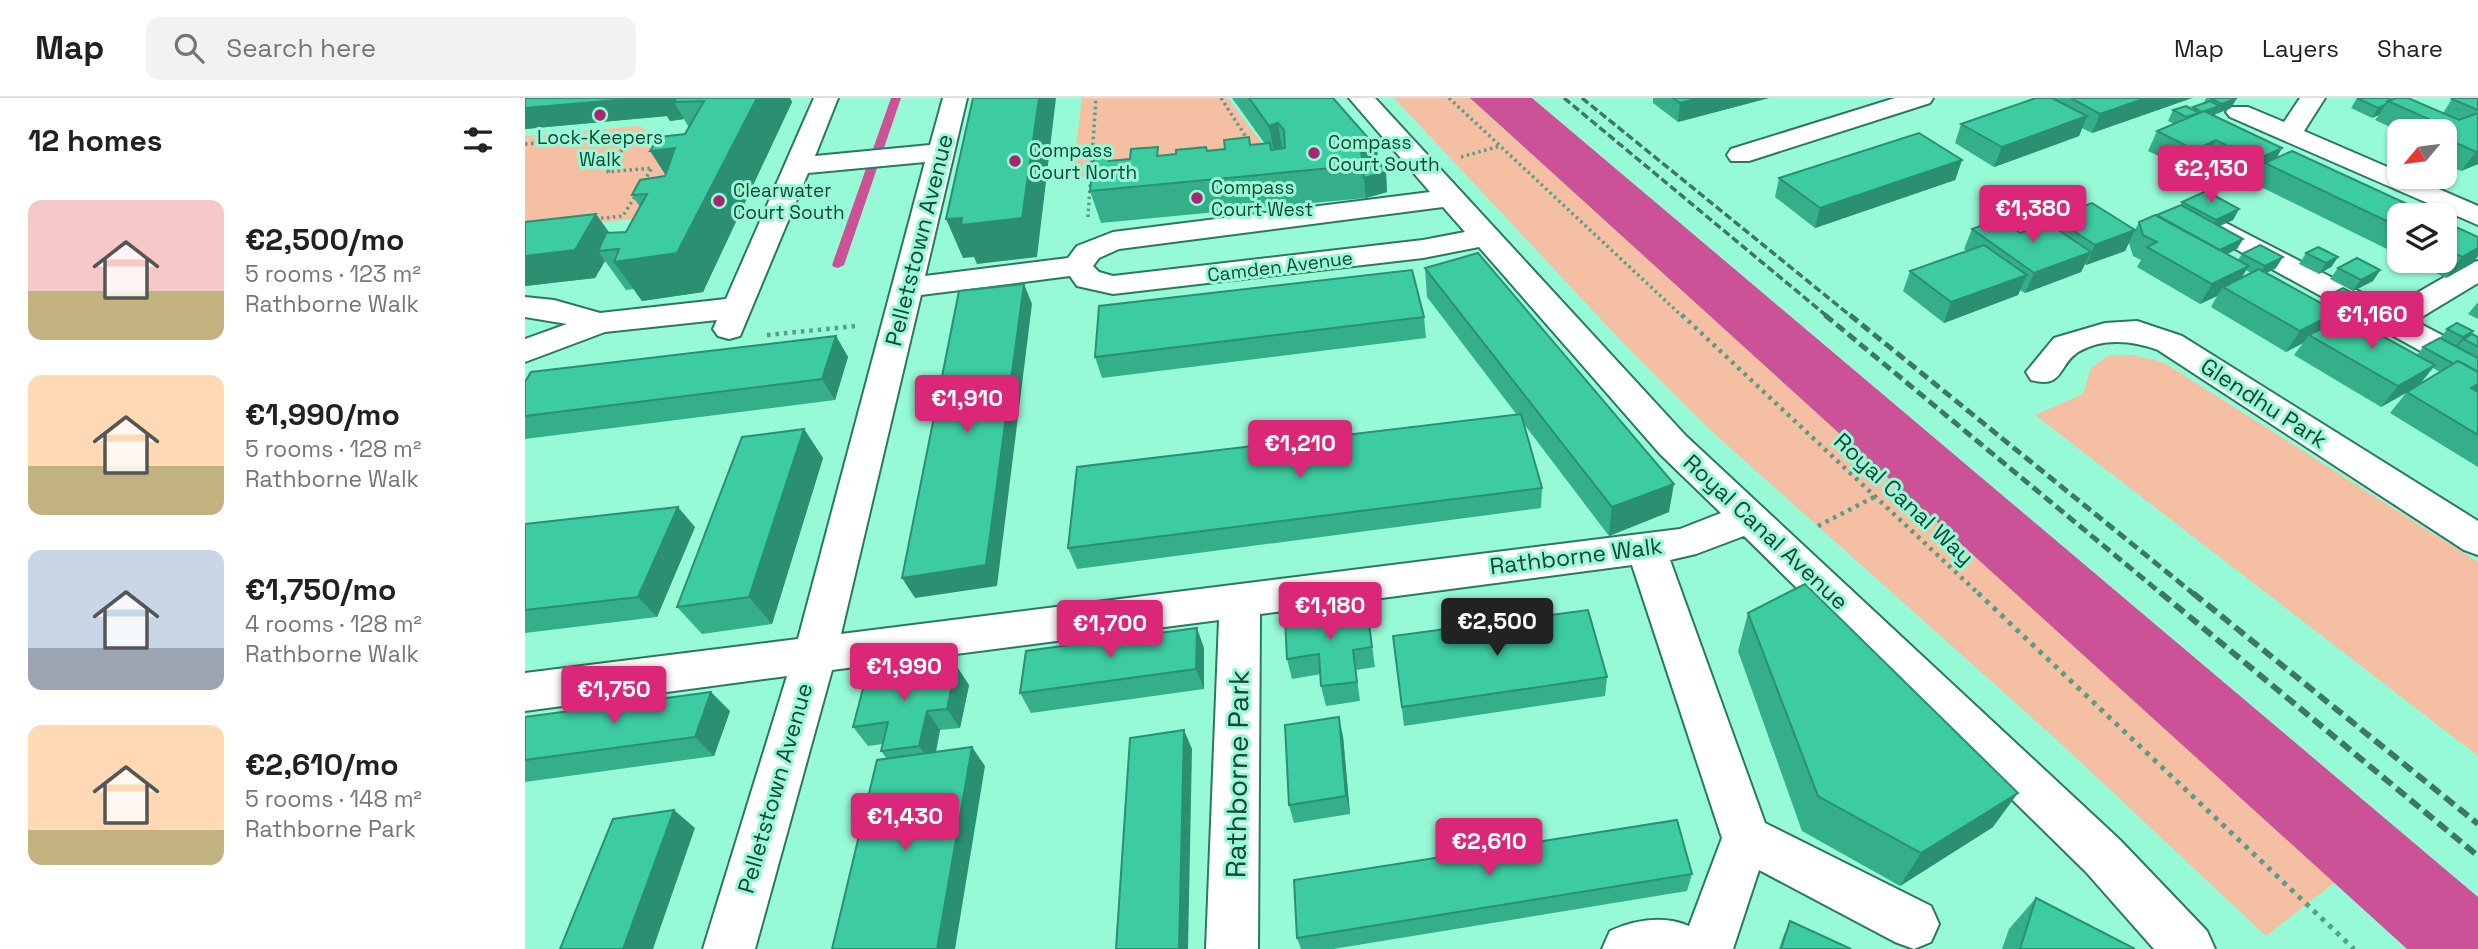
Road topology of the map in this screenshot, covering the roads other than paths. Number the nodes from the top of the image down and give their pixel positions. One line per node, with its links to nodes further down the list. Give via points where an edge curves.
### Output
1 (826, 98): 10 (street)
2 (955, 98): 8 (street, Pelletstown Avenue)
3 (1361, 98): 11 (street, Royal Canal Avenue)
4 (1921, 98): 9 (street)
5 (2313, 98): 7 (street)
6 (2239, 113): 7 (street)
7 (2289, 133): 12 (street)
8 (941, 152): 10 (street); 17 (street, Pelletstown Avenue)
9 (1740, 155)
10 (797, 166): 20 (street, via 732,319)
11 (1452, 197): 14 (street, Royal Canal Avenue); 15 (street, Camden Avenue, via 1113,241 1088,252)
12 (2478, 216)
13 (2223, 230): 19 (street)
14 (1487, 237): 15 (street, Camden Avenue, via 1423,249 1112,285 1088,279); 24 (street, Royal Canal Avenue, via 1673,444)
15 (1078, 266): 17 (street)
16 (2478, 270): 19 (street)
17 (902, 304): 28 (street, Pelletstown Avenue)
18 (525, 307): 20 (street, via 558,308)
19 (2391, 321): 22 (street)
20 (600, 323): 21 (street)
21 (525, 351)
22 (2478, 368)
23 (2043, 372): 25 (street, Glendhu Park, via 2066,345 2105,333 2137,331 2170,343)
24 (1748, 516): 26 (street, Rathborne Walk, via 1682,544); 37 (street, Royal Canal Avenue, via 2103,856)
25 (2478, 540)
26 (1646, 548): 27 (street, Rathborne Walk); 30 (street)
27 (1240, 598): 28 (street, Rathborne Walk); 33 (street, Rathborne Park)
28 (815, 654): 29 (street, Rathborne Walk); 32 (street, Pelletstown Avenue)
29 (525, 692)
30 (1746, 838): 31 (street); 36 (street)
31 (1913, 925)
32 (729, 949)
33 (1232, 949)
34 (1627, 949): 35 (street, via 1650,945)
35 (1682, 949)
36 (1707, 949)
37 (2189, 949)

